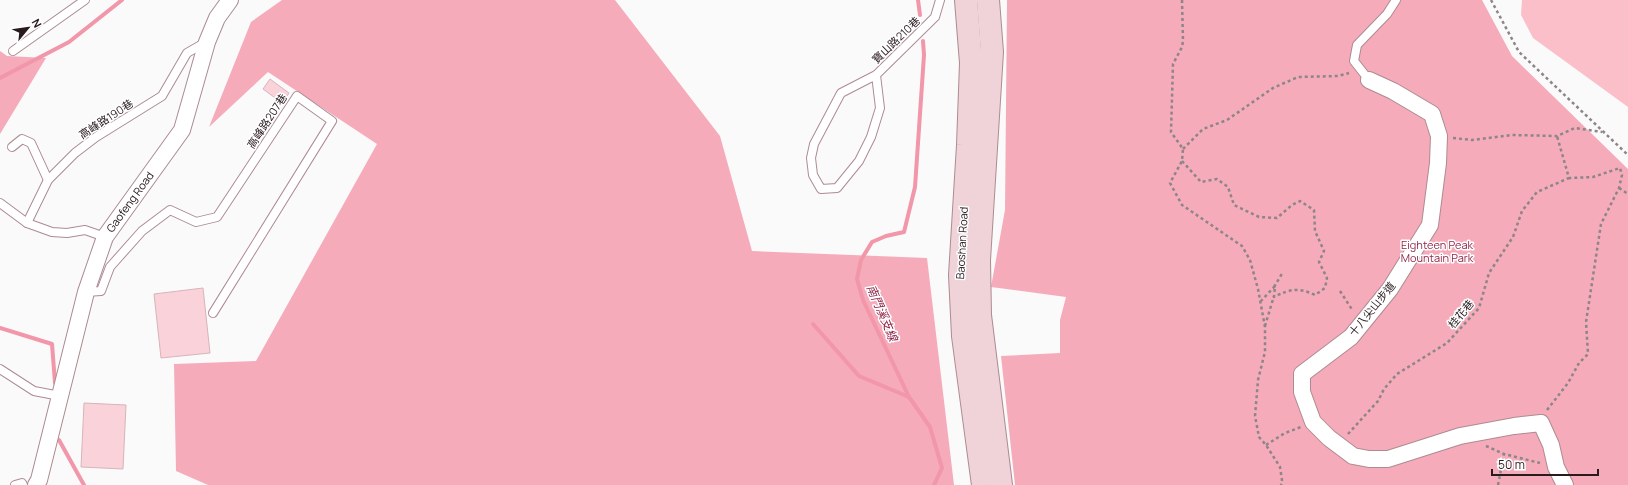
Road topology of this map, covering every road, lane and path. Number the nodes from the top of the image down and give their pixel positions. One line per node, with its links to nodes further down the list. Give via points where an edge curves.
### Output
1 (85, 0): 10 (lane)
2 (230, 0): 9 (street, Gaofeng Road, via 217,18)
3 (940, 0): 12 (lane, 寶山路210巷, via 935,17)
4 (966, 0): 48 (street, Baoshan Road, via 971,63 960,275 963,336)
5 (988, 0): 49 (street, Baoshan Road, via 992,52 979,260 980,315)
6 (1182, 0): 17 (path, via 1183,41 1173,64 1171,132)
7 (1396, 0): 11 (lane, via 1387,14 1357,45 1354,61)
8 (1491, 0): 13 (path, via 1519,52)
9 (207, 42): 21 (lane, 高峰路190巷, via 187,53 162,96 96,137 75,153); 26 (street, Gaofeng Road, via 182,130)
10 (13, 51)
11 (1365, 74): 14 (street, 十八尖山步道, via 1432,114); 17 (path, via 1298,77 1273,88 1227,120 1204,129)
12 (876, 75): 12 (lane, 寶山路210巷, via 841,93 814,144 811,158 813,175 821,189 837,188 859,161 871,137 880,108)
13 (1602, 132): 15 (path, via 1574,128); 18 (path)
14 (1439, 136): 15 (path, via 1472,140 1512,135); 34 (street, 十八尖山步道, via 1430,225 1390,289)
15 (1556, 136): 20 (path)
16 (12, 147): 21 (lane, via 22,139 31,143)
17 (1183, 149): 19 (path)
18 (1628, 156)
19 (1182, 161): 31 (path, via 1201,182 1216,179 1228,187 1234,205 1259,217 1277,218 1300,201 1314,210 1316,230 1324,251 1318,262 1327,278 1325,288 1315,294 1306,290 1289,290); 32 (path, via 1170,183 1182,205 1242,246 1250,260)
20 (1569, 178): 22 (path, via 1593,177 1620,168 1622,175); 41 (path, 桂花巷, via 1537,192 1522,211 1513,237 1489,273 1479,308 1447,343 1396,374 1378,401)
21 (48, 180): 25 (lane, 高峰路190巷)
22 (1619, 188): 23 (path); 39 (path, via 1601,224 1586,322 1588,354 1579,363)
23 (1628, 194)
24 (1, 204): 25 (lane)
25 (27, 223): 26 (lane, via 52,232 85,230)
26 (105, 237): 29 (street, Gaofeng Road)
27 (1283, 272): 28 (path)
28 (1274, 286): 31 (path); 32 (path)
29 (86, 292): 33 (lane, 高峰路207巷, via 101,291 110,267 142,231 170,210 196,222 217,217 297,96 332,121); 37 (street, Gaofeng Road)
30 (1340, 292): 34 (path)
31 (1274, 297): 35 (path)
32 (1261, 301): 35 (path)
33 (213, 313)
34 (1361, 323): 38 (street, 十八尖山步道, via 1351,337 1302,374 1302,392)
35 (1265, 327): 42 (path, via 1265,352 1258,380 1255,416 1259,437)
36 (0, 369): 37 (lane, via 34,391)
37 (60, 396): 45 (street, Gaofeng Road)
38 (1314, 422): 41 (street, 十八尖山步道); 42 (path, via 1285,433)
39 (1540, 423): 40 (street, 十八尖山步道); 44 (street, via 1551,445)
40 (1460, 436): 41 (street, 十八尖山步道, via 1388,460 1353,456); 43 (path)
41 (1338, 444)
42 (1266, 445): 50 (path, via 1280,467)
43 (1504, 454): 44 (path); 51 (path)
44 (1556, 467): 52 (street)
45 (39, 483)
46 (15, 485): 47 (lane)
47 (23, 485)
48 (983, 485)
49 (1001, 485)
50 (1281, 485)
51 (1498, 485)
52 (1566, 485)

